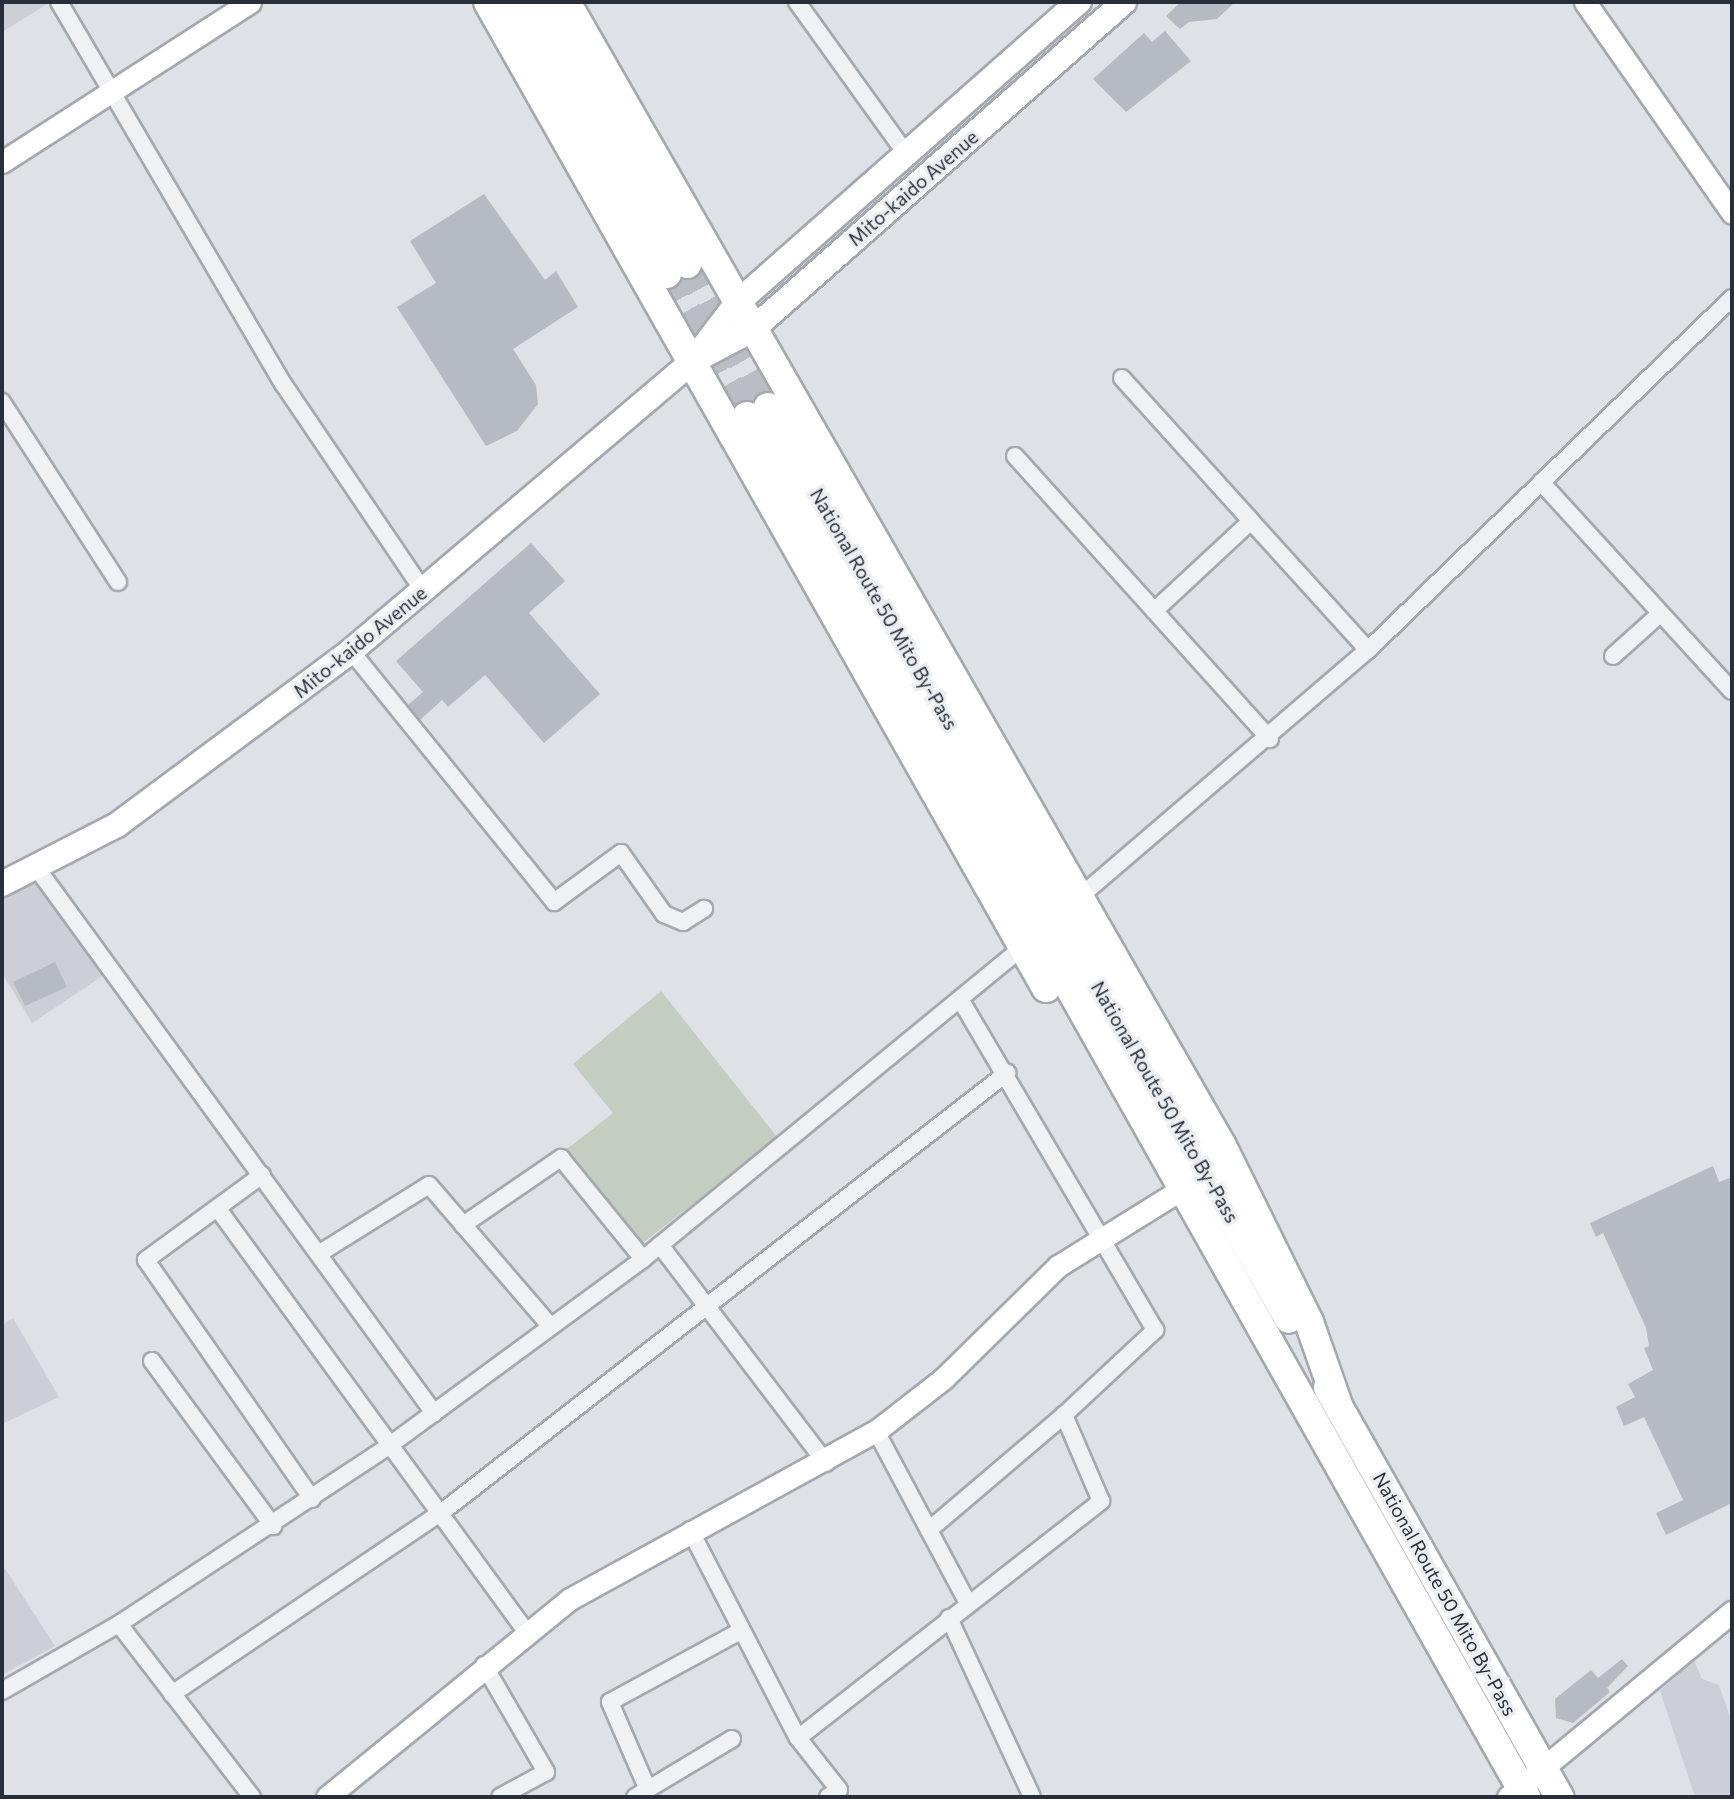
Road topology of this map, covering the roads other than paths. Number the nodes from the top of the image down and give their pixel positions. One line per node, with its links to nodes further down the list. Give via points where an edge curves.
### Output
1 (59, 2): 11 (street)
2 (250, 2): 11 (street)
3 (488, 2): 18 (highway)
4 (512, 2): 5 (highway, via 677,269)
5 (539, 2)
6 (566, 2): 16 (highway)
7 (797, 2): 12 (street)
8 (1079, 2): 12 (main road, Mito-kaido Avenue)
9 (1124, 2): 17 (main road, Mito-kaido Avenue)
10 (1585, 2): 14 (street)
11 (111, 90): 13 (street); 25 (street, via 284,385)
12 (907, 155): 16 (main road, Mito-kaido Avenue)
13 (2, 162)
14 (1732, 213)
15 (1732, 298): 22 (street)
16 (737, 303): 17 (highway); 18 (main road, Mito-kaido Avenue)
17 (752, 330): 18 (main road, Mito-kaido Avenue); 35 (highway)
18 (692, 362): 25 (main road, Mito-kaido Avenue); 37 (highway)
19 (1122, 378): 23 (street)
20 (2, 402): 24 (street)
21 (1015, 456): 26 (street)
22 (1541, 482): 27 (street); 28 (street)
23 (1251, 521): 26 (street); 28 (street)
24 (118, 582)
25 (423, 590): 29 (main road, Mito-kaido Avenue)
26 (1154, 611): 32 (street)
27 (1661, 613): 30 (street); 31 (street)
28 (1368, 650): 32 (street)
29 (351, 651): 33 (main road, Mito-kaido Avenue, via 129,817); 36 (street, via 554,902 621,853 664,914 682,922)
30 (1613, 656)
31 (1732, 691)
32 (1270, 738): 35 (street)
33 (36, 867): 34 (main road, Mito-kaido Avenue); 42 (street)
34 (2, 884)
35 (1076, 900): 40 (highway)
36 (704, 909)
37 (1023, 947): 38 (street); 43 (highway, via 1144,1160)
38 (962, 1002): 39 (street); 47 (street)
39 (1007, 1073): 46 (street); 50 (street)
40 (1222, 1146): 41 (street); 53 (highway, via 1309,1322)
41 (1205, 1174): 43 (street); 43 (highway, National Route 50 Mito By-Pass, via 757,411); 53 (highway, National Route 50 Mito By-Pass)
42 (262, 1175): 44 (street); 48 (street)
43 (1180, 1190): 46 (street); 77 (highway, National Route 50 Mito By-Pass)
44 (218, 1209): 57 (street); 59 (street, via 146,1259)
45 (463, 1225): 48 (street, via 429,1185); 49 (street, via 561,1158); 51 (street)
46 (1100, 1237): 55 (street, via 1155,1330); 56 (street, via 1041,1280 943,1378)
47 (660, 1245): 49 (street); 50 (street)
48 (320, 1253): 54 (street)
49 (643, 1259): 51 (street)
50 (710, 1310): 58 (street); 60 (street)
51 (551, 1327): 54 (street)
52 (152, 1361): 61 (street)
53 (1337, 1402): 75 (highway, National Route 50 Mito By-Pass)
54 (434, 1413): 57 (street)
55 (1064, 1415): 63 (street); 64 (street, via 1101,1501)
56 (876, 1431): 58 (street); 63 (street)
57 (390, 1445): 59 (street); 60 (street)
58 (825, 1462): 62 (street)
59 (312, 1499): 61 (street)
60 (442, 1512): 68 (street); 72 (street)
61 (273, 1526): 67 (street)
62 (690, 1530): 68 (street); 69 (street)
63 (929, 1530): 64 (street)
64 (968, 1603): 66 (street)
65 (1732, 1612): 75 (street)
66 (948, 1618): 73 (street); 82 (street)
67 (120, 1624): 71 (street); 72 (street)
68 (525, 1630): 70 (street)
69 (740, 1631): 73 (street); 76 (street, via 610,1702)
70 (484, 1665): 79 (street); 80 (street, via 546,1772)
71 (2, 1691)
72 (172, 1694): 78 (street)
73 (798, 1738): 81 (street, via 839,1790)
74 (732, 1739): 76 (street)
75 (1542, 1768): 77 (street); 83 (highway, National Route 50 Mito By-Pass)
76 (641, 1793)
77 (1518, 1794)
78 (252, 1797)
79 (327, 1797)
80 (500, 1797)
81 (828, 1797)
82 (1032, 1797)
83 (1559, 1797)

